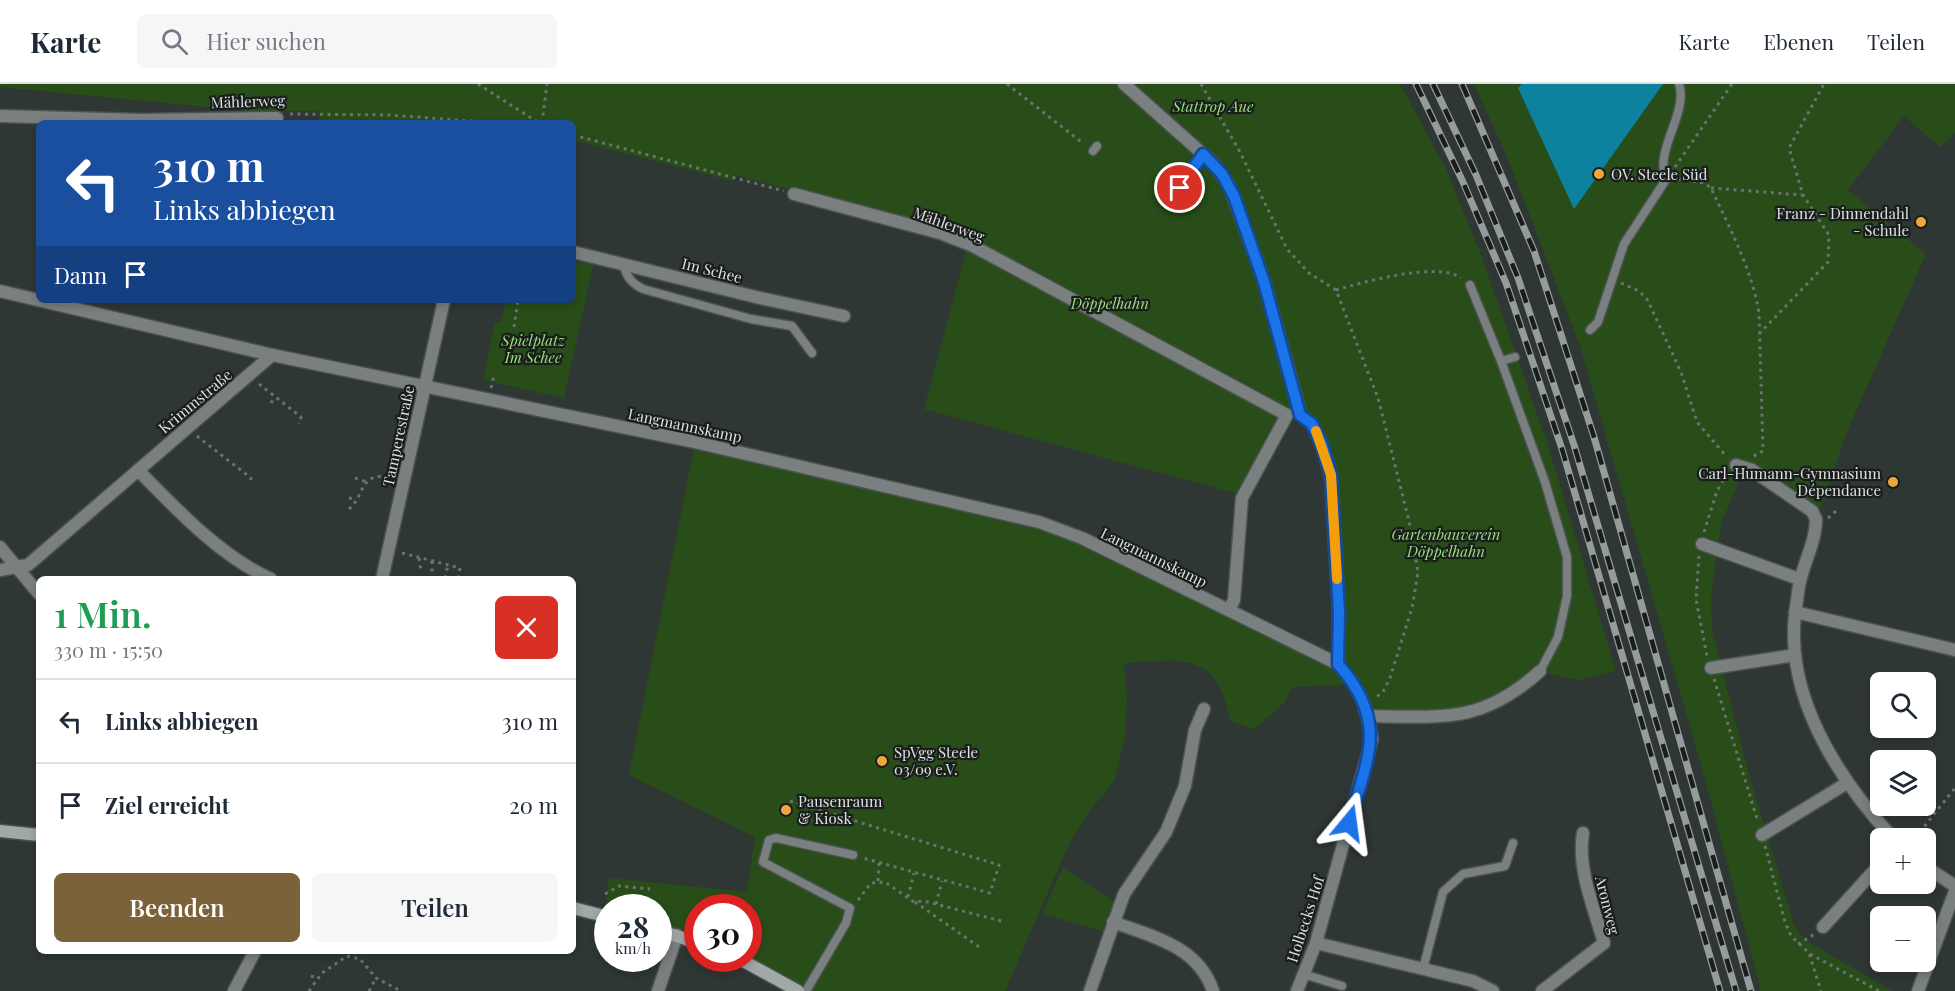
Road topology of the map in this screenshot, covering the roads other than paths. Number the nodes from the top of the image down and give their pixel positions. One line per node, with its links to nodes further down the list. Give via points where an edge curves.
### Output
1 (1124, 84): 5 (street)
2 (1679, 84): 16 (lane, via 1681,104 1664,162 1667,178 1624,244 1598,322)
3 (0, 116): 4 (street, Mählerweg)
4 (277, 118)
5 (1203, 154): 7 (lane); 23 (street, via 1222,174 1234,196 1264,282)
6 (794, 194): 22 (street, Mählerweg, via 973,246)
7 (1168, 204)
8 (576, 253): 9 (street, Im Schee)
9 (623, 263): 15 (street, Im Schee); 17 (lane, via 633,284 643,289 750,319 792,326)
10 (1470, 285): 20 (lane)
11 (0, 291): 12 (street, Langmannskamp)
12 (36, 299)
13 (51, 303): 18 (street, Langmannskamp)
14 (443, 303): 21 (street, Tamperestraße)
15 (844, 316)
16 (1590, 330)
17 (812, 353)
18 (272, 355): 21 (street, Langmannskamp); 25 (street, Krimmstraße)
19 (1515, 357): 20 (lane)
20 (1501, 361): 40 (lane, via 1545,482 1567,557 1567,596 1558,637)
21 (424, 387): 31 (street, Tamperestraße); 34 (street, Langmannskamp, via 690,441 1040,522 1082,538)
22 (1287, 415): 23 (street); 34 (street, via 1242,498 1234,600)
23 (1300, 415): 38 (street, via 1312,424 1331,475)
24 (1736, 465): 32 (street, via 1752,470 1812,511 1816,519 1805,570)
25 (138, 470): 28 (street, Krimmstraße, via 28,565); 30 (street, via 187,518 231,554)
26 (1702, 544): 32 (street)
27 (0, 547): 28 (street)
28 (16, 568): 29 (street, Krimmstraße); 33 (street)
29 (0, 570)
30 (266, 576)
31 (383, 576)
32 (1799, 579): 35 (street)
33 (36, 591)
34 (1229, 610): 38 (street, Langmannskamp)
35 (1796, 612): 36 (street); 37 (street)
36 (1955, 650)
37 (1796, 655): 39 (street); 43 (street, via 1815,722)
38 (1338, 664): 42 (street, Holbecks Hof, via 1354,683)
39 (1710, 668)
40 (1540, 671): 42 (street, via 1519,690 1480,711 1438,717)
41 (1204, 709): 57 (street, via 1185,786 1166,832 1124,894)
42 (1367, 711): 62 (street, Holbecks Hof, via 1372,739)
43 (1847, 783): 44 (street); 48 (street)
44 (1885, 828)
45 (0, 831): 47 (main road)
46 (1583, 833): 76 (street, Aronweg, via 1580,849 1584,870 1604,943)
47 (36, 835)
48 (1762, 835)
49 (1513, 843): 64 (lane, via 1505,866 1463,874 1443,892)
50 (853, 855): 71 (lane, via 776,838 769,840 763,862 850,908 846,923)
51 (1936, 874): 53 (street)
52 (1870, 876): 58 (street)
53 (1955, 886)
54 (1955, 891): 77 (street)
55 (576, 909): 56 (main road)
56 (594, 913)
57 (1113, 922): 72 (street); 73 (street, via 1186,952 1204,972)
58 (1823, 927)
59 (672, 934): 60 (main road)
60 (677, 935): 61 (main road); 69 (street)
61 (684, 938)
62 (1316, 943): 64 (street); 66 (street, Holbecks Hof)
63 (253, 954): 68 (street)
64 (1423, 969): 75 (street, via 1473,981)
65 (762, 971): 70 (main road)
66 (1303, 974): 67 (lane); 74 (street, Holbecks Hof)
67 (1342, 986)
68 (234, 991)
69 (658, 991)
70 (798, 991)
71 (806, 991)
72 (1090, 991)
73 (1213, 991)
74 (1297, 991)
75 (1493, 991)
76 (1542, 991)
77 (1918, 991)

